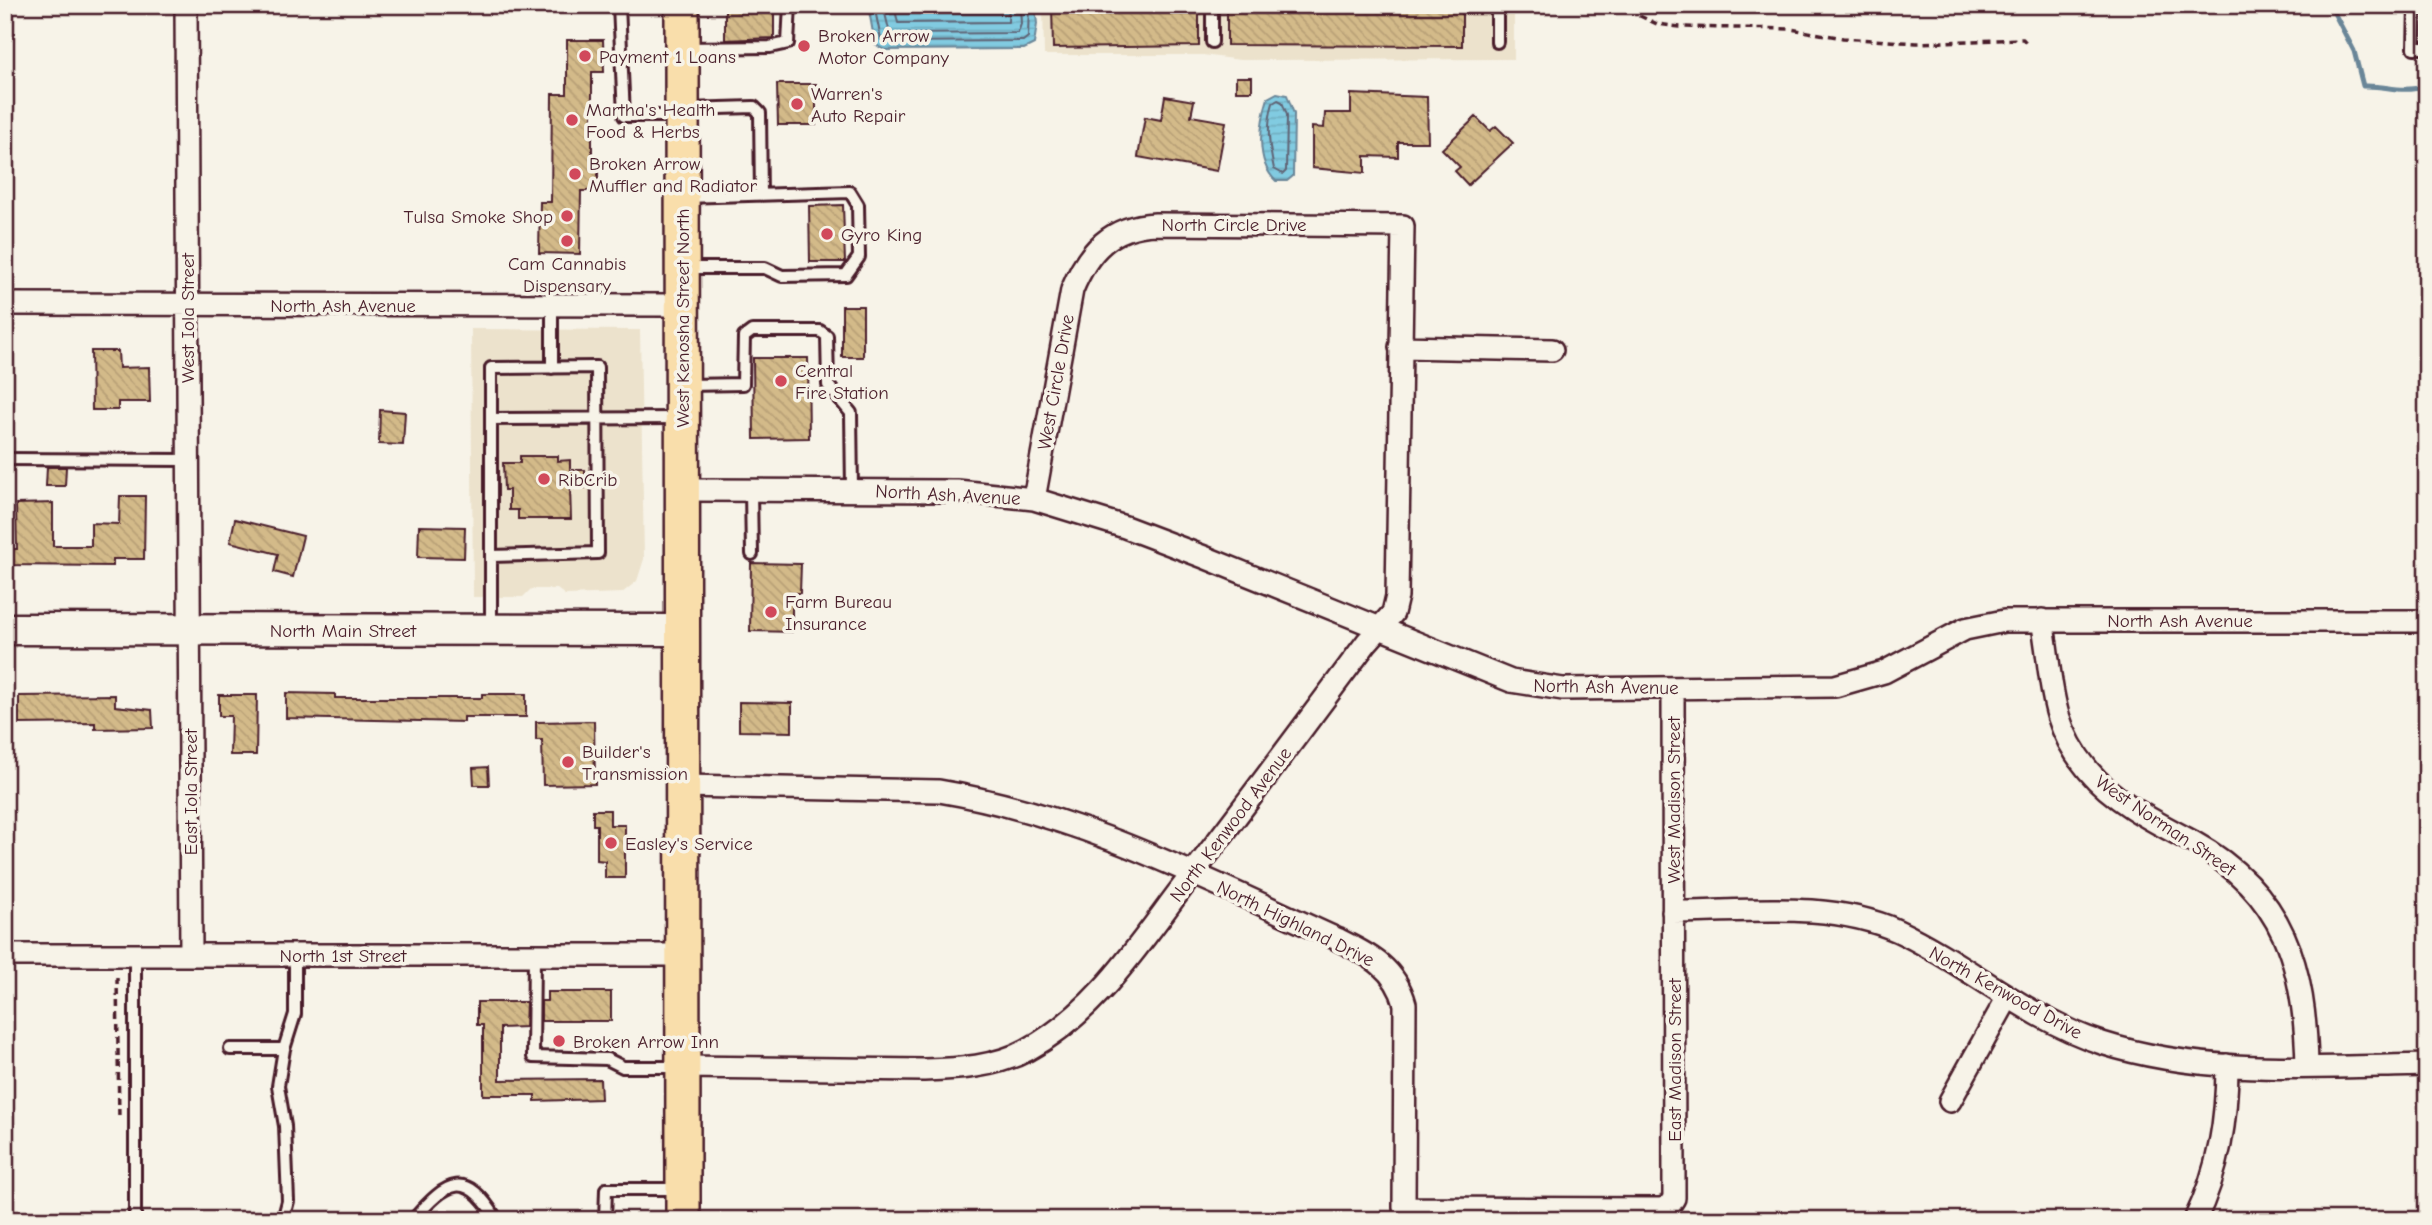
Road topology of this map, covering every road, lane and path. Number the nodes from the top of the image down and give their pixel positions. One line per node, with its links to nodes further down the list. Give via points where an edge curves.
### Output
1 (186, 5): 21 (street, West Iola Street)
2 (619, 5): 14 (lane, via 624,116)
3 (682, 5): 12 (main road, West Kenosha Street North)
4 (790, 5): 12 (lane, via 788,43)
5 (1212, 5): 9 (lane)
6 (1497, 5): 10 (lane)
7 (1634, 5): 11 (path, via 1640,16 1680,27 1791,29 1917,43 2023,39)
8 (2415, 5): 13 (lane, via 2414,48)
9 (1212, 42)
10 (1497, 42)
11 (2028, 45)
12 (682, 48): 14 (main road, West Kenosha Street North)
13 (2427, 48)
14 (682, 113): 15 (lane, via 754,107 760,113); 16 (main road, West Kenosha Street North)
15 (761, 195): 16 (lane); 19 (lane, via 850,192 858,205 859,257 846,275 782,276 765,268)
16 (682, 197): 19 (main road, West Kenosha Street North)
17 (1403, 226): 18 (street, North Circle Drive, via 1141,224 1110,236); 24 (street, North Kenwood Avenue)
18 (1082, 266): 36 (street, West Circle Drive, via 1072,290)
19 (682, 268): 22 (main road, West Kenosha Street North)
20 (5, 304): 21 (street, North Ash Avenue)
21 (188, 304): 23 (street, North Ash Avenue); 32 (street, West Iola Street)
22 (682, 305): 23 (street, North Ash Avenue); 27 (main road, West Kenosha Street North)
23 (552, 306): 26 (lane)
24 (1399, 347): 25 (street); 41 (street, North Kenwood Avenue, via 1397,596 1393,613)
25 (1552, 350)
26 (552, 368): 28 (lane, via 597,367); 30 (lane, via 491,368)
27 (681, 385): 29 (main road, West Kenosha Street North); 34 (lane, via 743,384 744,337 752,331 820,331 827,336 828,385 851,413)
28 (598, 418): 29 (lane); 30 (lane); 38 (lane, via 598,553)
29 (681, 418): 33 (main road, West Kenosha Street North)
30 (491, 419): 38 (lane)
31 (5, 459): 32 (lane)
32 (187, 460): 43 (street, West Iola Street)
33 (681, 490): 35 (street, North Ash Avenue); 45 (main road, West Kenosha Street North)
34 (852, 490): 35 (street, North Ash Avenue); 36 (street, North Ash Avenue, via 988,492)
35 (751, 491): 37 (lane)
36 (1034, 499): 41 (street, North Ash Avenue, via 1125,527)
37 (752, 554)
38 (492, 556): 44 (lane)
39 (2042, 620): 40 (street, North Ash Avenue); 46 (street, North Ash Avenue, via 1972,627 1884,673 1835,686); 62 (street, West Norman Street, via 2053,702 2086,769 2131,805 2219,858 2259,894 2273,914 2289,945 2303,994)
40 (2427, 621)
41 (1381, 628): 46 (street, North Ash Avenue, via 1532,686); 48 (street, North Kenwood Avenue)
42 (5, 629): 43 (main road, North Main Street)
43 (188, 630): 44 (main road, North Main Street); 52 (street, East Iola Street)
44 (491, 630): 45 (main road, North Main Street)
45 (681, 630): 47 (main road, West Kenosha Street North)
46 (1673, 688): 49 (street, West Madison Street)
47 (682, 799): 48 (street, North Highland Drive, via 843,786 949,792 1090,828); 55 (main road, West Kenosha Street North)
48 (1193, 873): 63 (street, North Kenwood Avenue, via 1093,998 1059,1029 1013,1056 960,1068 924,1070); 67 (street, North Highland Drive, via 1368,954 1396,981 1405,1004 1404,1208 1653,1209)
49 (1673, 912): 57 (street, North Kenwood Drive, via 1807,911 1857,917 1899,932); 67 (street, East Madison Street)
50 (5, 955): 51 (street, North 1st Street)
51 (135, 955): 52 (street, North 1st Street); 69 (lane)
52 (191, 955): 53 (street, North 1st Street)
53 (295, 955): 54 (street, North 1st Street); 59 (lane, via 295,1014)
54 (534, 955): 55 (street, North 1st Street); 63 (lane, via 533,1057 607,1059 623,1067)
55 (682, 955): 63 (main road, West Kenosha Street North)
56 (117, 977): 65 (path)
57 (2008, 998): 61 (street, North Kenwood Drive, via 2098,1042 2178,1061); 64 (street)
58 (230, 1049): 59 (lane)
59 (284, 1049): 70 (lane, via 278,1086 288,1202)
60 (2427, 1065): 62 (street, North Kenwood Drive)
61 (2227, 1066): 62 (street, North Kenwood Drive); 73 (street, via 2223,1136)
62 (2307, 1066)
63 (682, 1067): 66 (main road, West Kenosha Street North)
64 (1950, 1101)
65 (118, 1124)
66 (683, 1204): 72 (lane, via 606,1189)
67 (1672, 1213)
68 (414, 1219): 71 (lane, via 446,1187 463,1185 473,1190)
69 (135, 1220)
70 (283, 1220)
71 (497, 1220)
72 (605, 1220)
73 (2195, 1220)

